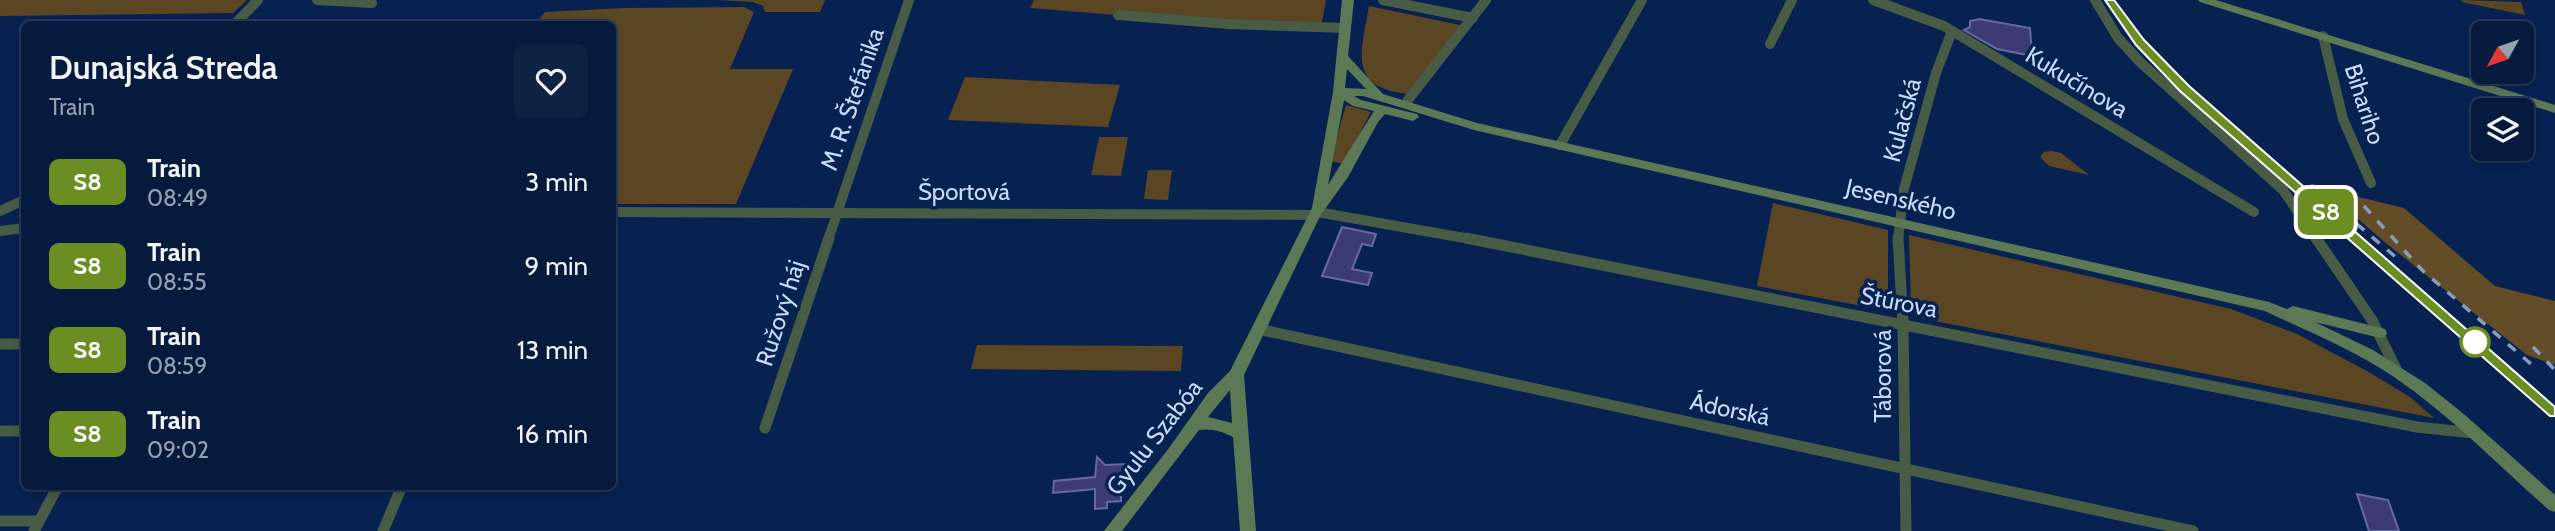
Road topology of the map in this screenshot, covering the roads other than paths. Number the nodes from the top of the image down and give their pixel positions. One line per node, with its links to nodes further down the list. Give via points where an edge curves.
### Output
1 (258, 0): 15 (street)
2 (317, 0): 12 (street)
3 (909, 0): 29 (street, M. R. Štefánika)
4 (1348, 0): 16 (street)
5 (1383, 0): 14 (street)
6 (1486, 0): 14 (street)
7 (1642, 0): 25 (street)
8 (1792, 0): 19 (street)
9 (1873, 0): 17 (street, Kukučínova)
10 (2095, 0): 39 (street, via 2118,38 2140,62 2283,190)
11 (2204, 0): 18 (street)
12 (372, 3)
13 (1118, 15): 16 (street)
14 (1472, 18): 22 (street)
15 (238, 21)
16 (1346, 28): 20 (street)
17 (1952, 31): 31 (street, Kukučínova); 33 (street, Kulačská, via 1936,73)
18 (2323, 36): 24 (street); 26 (street, Bihariho, via 2343,119)
19 (1770, 44)
20 (1342, 56): 21 (street); 23 (street)
21 (1339, 92): 23 (street, Jesenského, via 1357,103); 32 (street)
22 (1408, 100)
23 (1383, 105): 25 (street, Jesenského); 32 (street)
24 (2555, 109)
25 (1560, 145): 33 (street, Jesenského)
26 (2371, 183)
27 (21, 201): 28 (street)
28 (0, 211)
29 (836, 211): 30 (street, Športová); 32 (street, Športová); 45 (street, Ružový háj)
30 (616, 212)
31 (2254, 212)
32 (1316, 213): 37 (street, Štúrova); 38 (street)
33 (1900, 221): 36 (street, Jesenského); 37 (street, Táborová)
34 (5, 231): 35 (street)
35 (0, 242)
36 (2269, 307): 39 (street); 42 (street, Jesenského)
37 (1903, 324): 49 (street, Štúrova, via 2417,427); 50 (street, Táborová)
38 (1258, 329): 43 (street); 50 (street, Ádorská)
39 (2380, 333): 42 (street)
40 (0, 344): 41 (street)
41 (21, 344)
42 (2397, 371): 49 (street, Jesenského)
43 (1236, 375): 44 (street, Gyulu Szabóa); 48 (street)
44 (1194, 425): 48 (street, via 1206,421); 57 (street, Gyulu Szabóa)
45 (765, 428)
46 (0, 431): 47 (street)
47 (21, 431)
48 (1239, 433): 58 (street)
49 (2473, 433): 53 (street, Jesenského)
50 (1904, 467): 59 (street, Táborová); 60 (street, Ádorská)
51 (56, 490): 55 (street)
52 (400, 490): 56 (street)
53 (2555, 505)
54 (0, 521): 55 (street)
55 (36, 526)
56 (383, 531)
57 (1112, 531)
58 (1248, 531)
59 (1906, 531)
60 (2193, 531)

